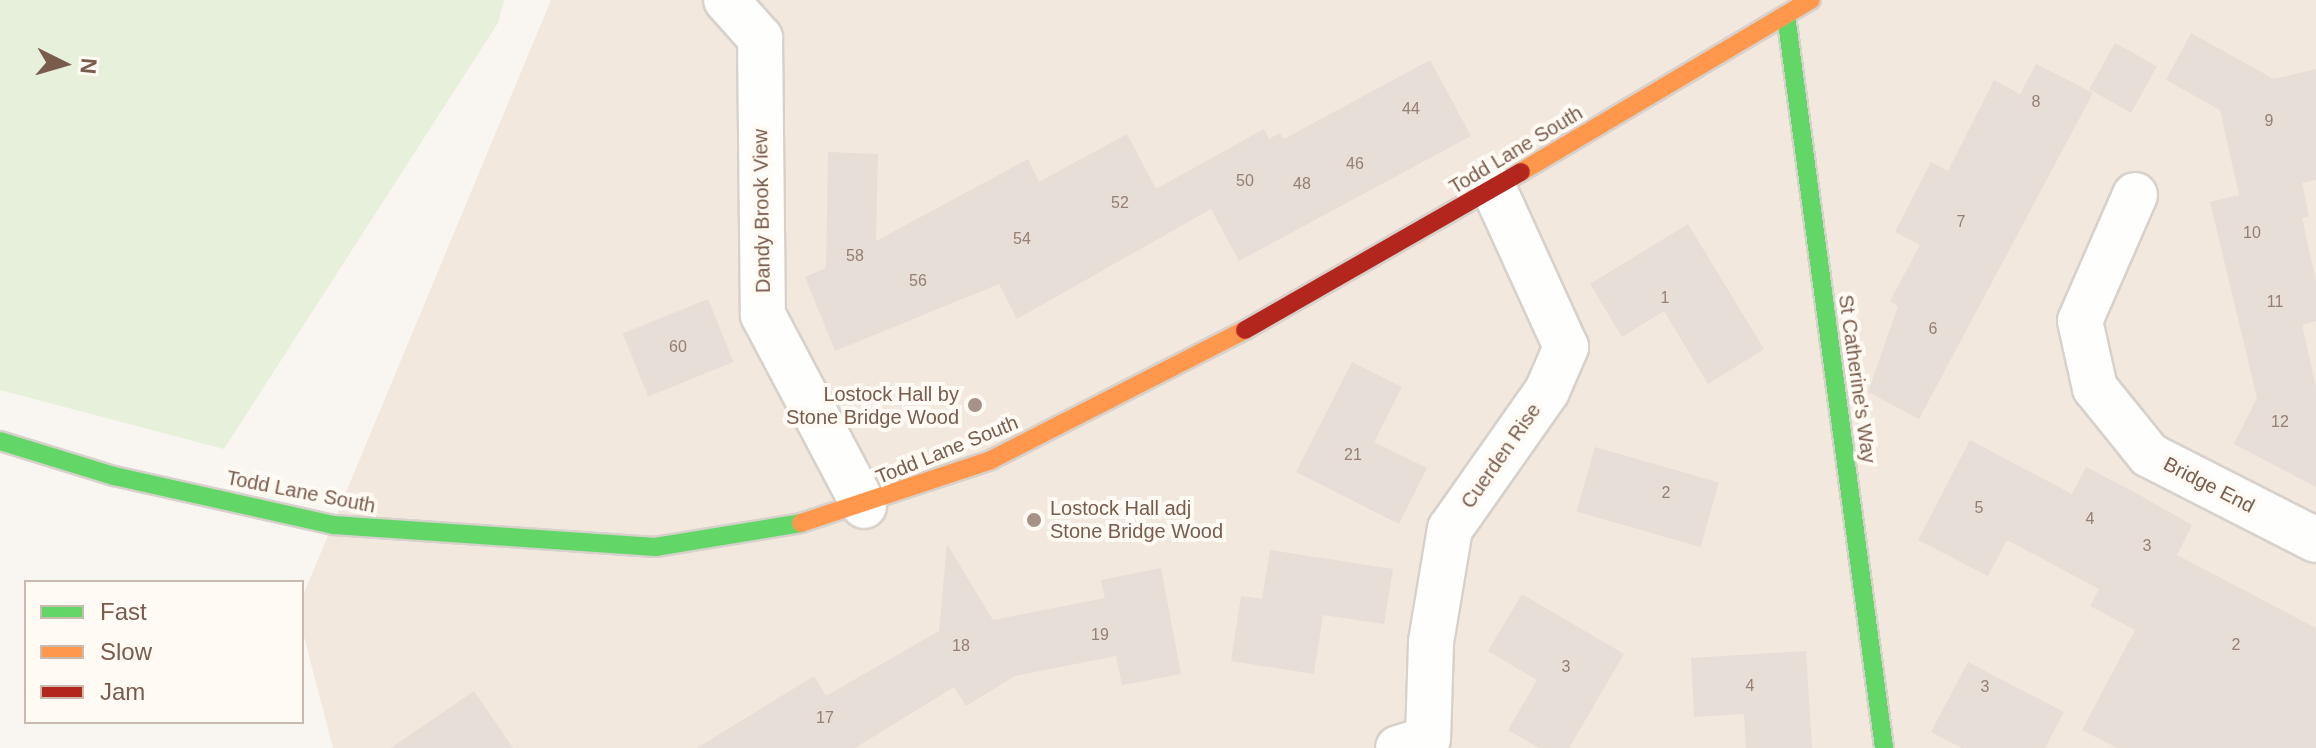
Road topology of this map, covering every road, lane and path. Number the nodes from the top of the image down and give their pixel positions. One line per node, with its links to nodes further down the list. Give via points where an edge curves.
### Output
1 (726, 0): 7 (street, Dandy Brook View, via 760,38 763,315)
2 (1811, 0): 3 (street, Todd Lane South)
3 (1786, 15): 4 (street, Todd Lane South); 10 (street, St Catherine's Way)
4 (1494, 189): 7 (street, Todd Lane South, via 1318,292 1041,435); 9 (street, Cuerden Rise, via 1566,347 1547,391 1450,529)
5 (2135, 195): 8 (street, Bridge End, via 2080,321 2095,388 2149,455)
6 (0, 441): 7 (street, Todd Lane South, via 114,476 334,525 456,537 655,547 736,539)
7 (864, 506)
8 (2316, 540)
9 (1421, 745)
10 (1884, 748)

